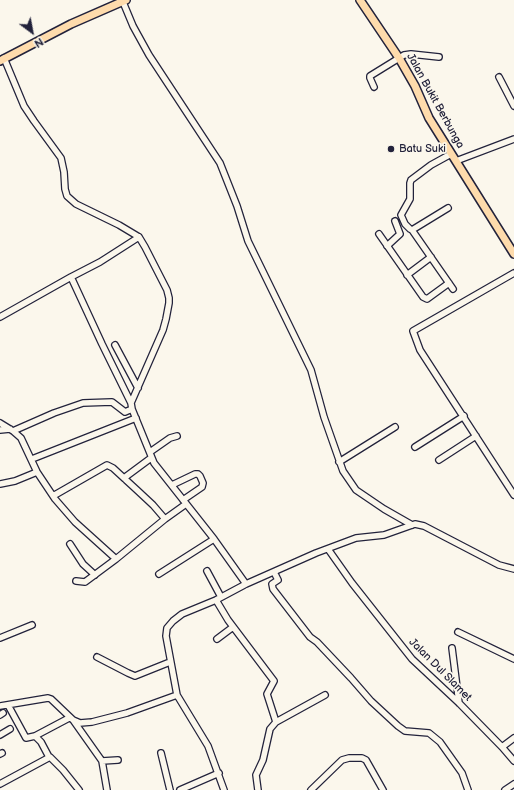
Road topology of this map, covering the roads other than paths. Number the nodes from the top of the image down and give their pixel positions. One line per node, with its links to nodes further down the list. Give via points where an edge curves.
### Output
1 (360, 0): 4 (main road, Jalan Bukit Berbunga)
2 (124, 1): 5 (main road); 42 (street, via 133,26 149,55 220,163 248,240 311,370)
3 (439, 57): 4 (street, via 408,54)
4 (399, 58): 7 (street, via 370,76); 10 (main road, Jalan Bukit Berbunga, via 429,118)
5 (2, 59): 16 (street, via 24,106 61,158 65,193 69,200)
6 (499, 77): 8 (street)
7 (374, 86)
8 (514, 106)
9 (514, 139): 11 (street)
10 (451, 154): 11 (main road, Jalan Bukit Berbunga); 14 (street, via 411,180 410,199 401,215 405,224)
11 (456, 161): 18 (main road, Jalan Bukit Berbunga)
12 (448, 208): 14 (street)
13 (395, 221): 17 (street, via 400,234)
14 (412, 230): 19 (street)
15 (379, 234): 17 (street)
16 (139, 237): 22 (street); 27 (street, via 167,290 170,304 163,330)
17 (387, 246): 21 (street)
18 (514, 254)
19 (431, 257): 21 (street); 23 (street)
20 (514, 273): 30 (street, via 413,331 420,350)
21 (407, 275): 23 (street, via 425,299)
22 (71, 277): 25 (street); 28 (street)
23 (449, 282): 24 (street)
24 (453, 289)
25 (0, 317)
26 (115, 345): 27 (street)
27 (138, 388): 28 (street)
28 (131, 403): 29 (street)
29 (132, 409): 31 (street); 35 (street, via 125,412 112,402 83,403)
30 (464, 416): 37 (street); 38 (street)
31 (136, 418): 39 (street); 40 (street)
32 (0, 423): 35 (street)
33 (395, 427): 42 (street)
34 (0, 430): 35 (street)
35 (12, 430): 40 (street, via 21,438)
36 (177, 436): 39 (street, via 170,438)
37 (476, 436): 41 (street); 48 (street)
38 (415, 447)
39 (151, 455): 44 (street); 46 (street)
40 (32, 459): 43 (street)
41 (439, 460)
42 (339, 462): 51 (street, via 356,490)
43 (37, 472): 45 (street); 47 (street)
44 (124, 478): 47 (street, via 107,465); 50 (street)
45 (0, 484)
46 (172, 485): 49 (street); 49 (street, via 195,474 200,476 202,487)
47 (53, 496): 55 (street, via 75,522)
48 (514, 496)
49 (185, 502): 50 (street); 52 (street)
50 (165, 519): 55 (street)
51 (412, 525): 54 (street, via 384,536 356,538); 56 (street, via 424,526 494,563)
52 (214, 539): 58 (street); 62 (street)
53 (70, 544): 60 (street, via 83,564)
54 (328, 549): 59 (street); 75 (street, Jalan Dul Slamet, via 412,659)
55 (116, 559): 60 (street)
56 (514, 569)
57 (207, 571): 63 (street)
58 (159, 574)
59 (275, 574): 62 (street); 101 (street, via 278,581 272,585 273,589 310,637 398,726 406,731 429,733 440,742 462,773)
60 (95, 575): 61 (street, via 85,582)
61 (76, 581)
62 (246, 584): 63 (street)
63 (218, 601): 65 (street); 72 (street, via 182,614 169,625 166,636)
64 (32, 625): 67 (street)
65 (233, 627): 68 (street); 79 (street, via 274,680 267,693)
66 (458, 632): 71 (street)
67 (0, 638)
68 (217, 639)
69 (452, 648): 75 (street)
70 (98, 657): 72 (street, via 135,676)
71 (514, 659)
72 (170, 662): 73 (street)
73 (177, 695): 78 (street, via 103,719 80,723); 90 (street, via 208,746)
74 (325, 695): 79 (street)
75 (459, 703): 84 (street, Jalan Dul Slamet)
76 (8, 705): 77 (street); 78 (street, via 48,698); 82 (street, via 25,738)
77 (0, 706)
78 (71, 719): 82 (street); 88 (street)
79 (276, 722): 98 (street, via 270,729 263,760 256,775)
80 (10, 729): 81 (street)
81 (0, 735)
82 (35, 736): 86 (street)
83 (514, 738): 84 (street)
84 (502, 747): 89 (street, Jalan Dul Slamet)
85 (161, 753): 95 (street)
86 (49, 757): 91 (street); 93 (street)
87 (118, 760): 88 (street)
88 (102, 761): 94 (street)
89 (514, 761)
90 (219, 773): 96 (street); 97 (street)
91 (0, 784)
92 (514, 784): 102 (street)
93 (80, 790)
94 (107, 790)
95 (170, 790)
96 (180, 790)
97 (224, 790)
98 (258, 790)
99 (311, 790): 100 (street, via 342,760 362,758 366,760)
100 (383, 790)
101 (468, 790)
102 (505, 790)

